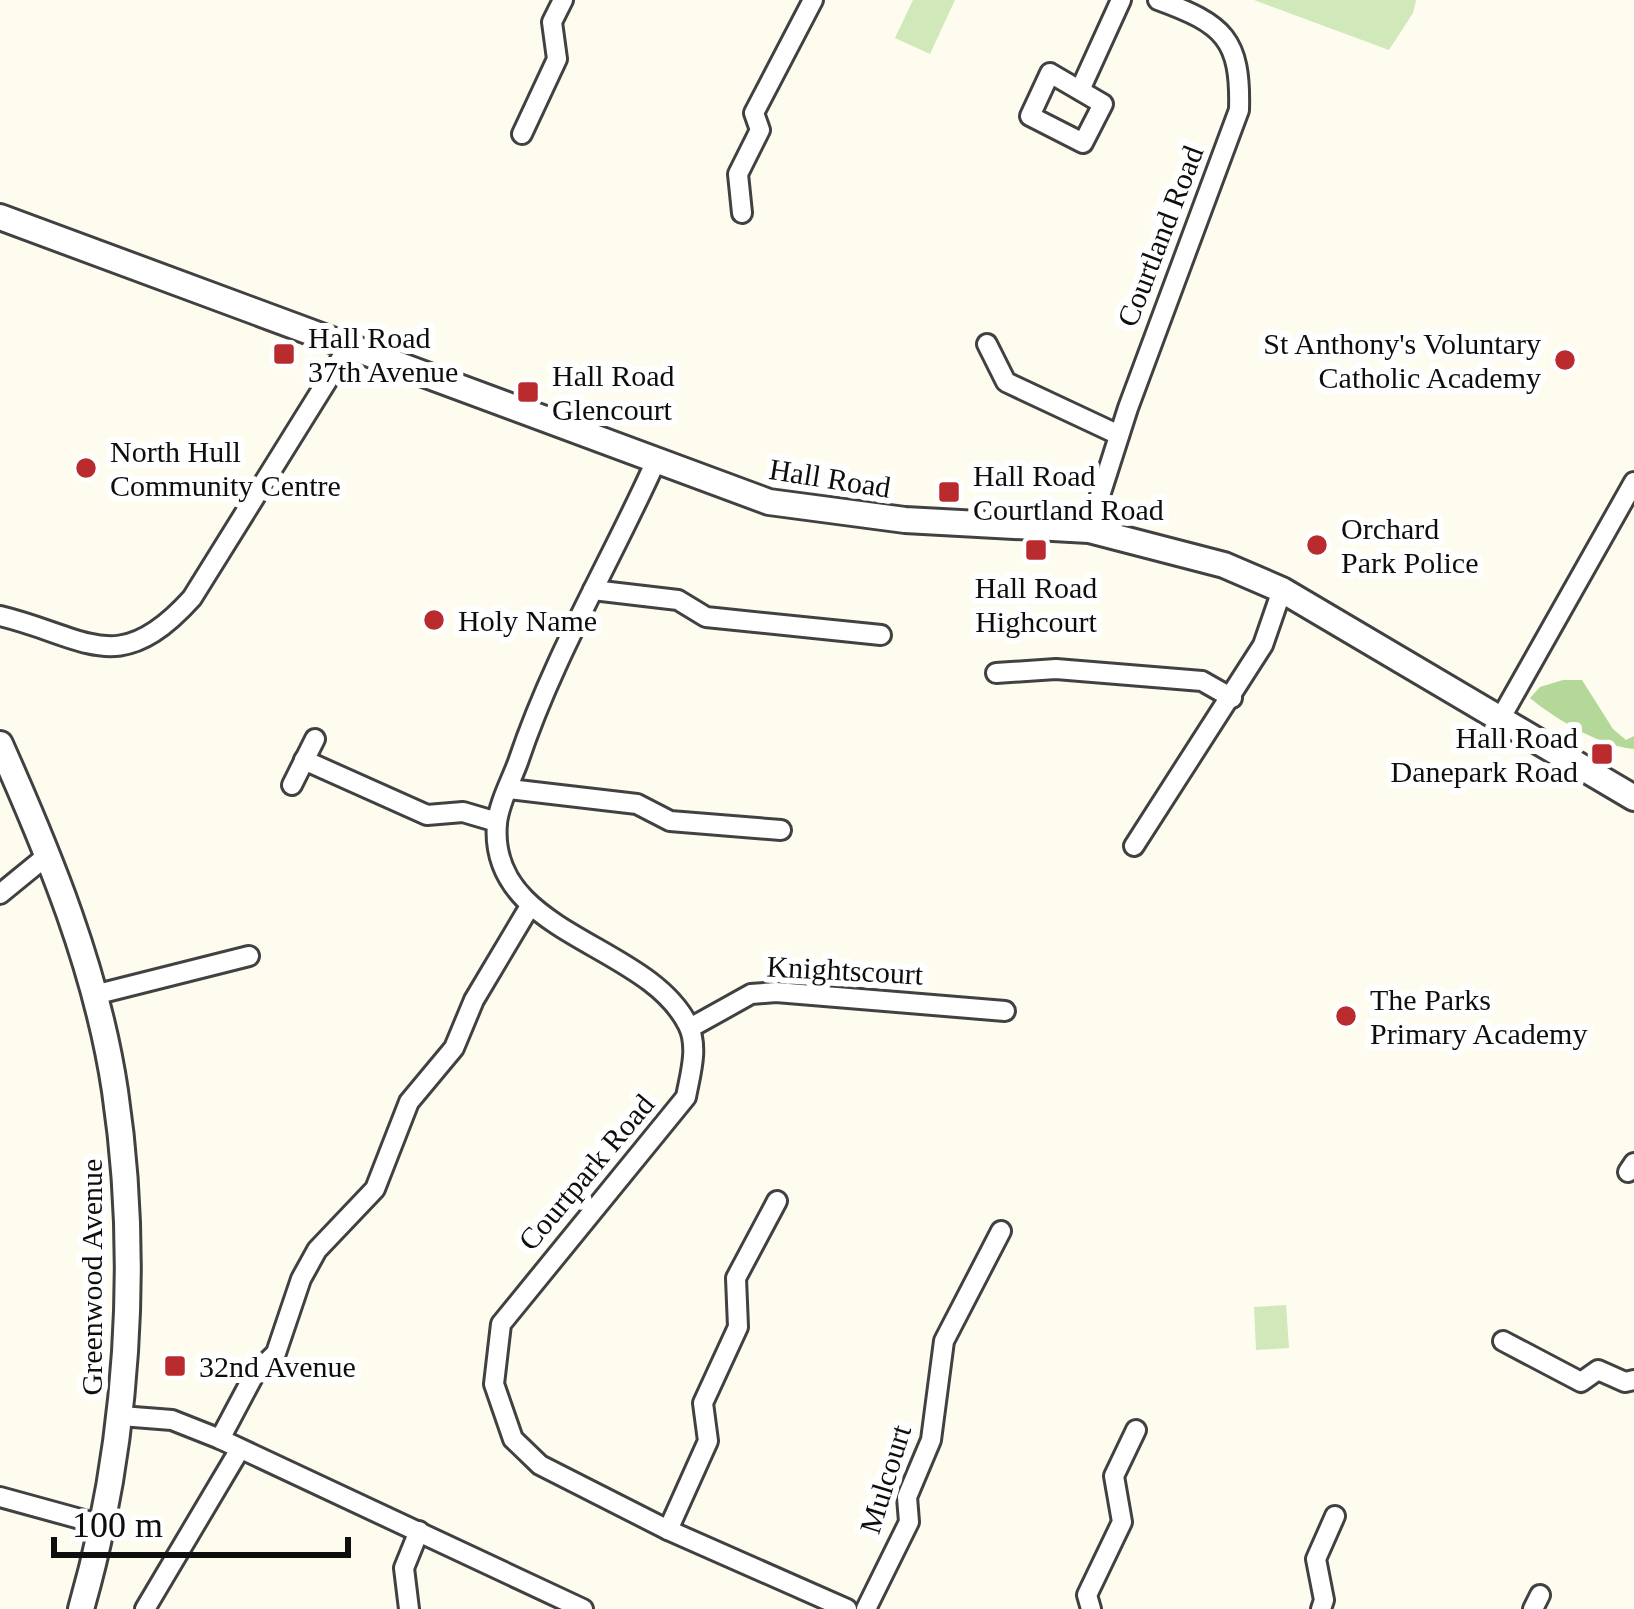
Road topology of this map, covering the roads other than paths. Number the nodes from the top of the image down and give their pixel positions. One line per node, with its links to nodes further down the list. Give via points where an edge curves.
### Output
1 (563, 0): 6 (street, via 552,22 557,59)
2 (813, 0): 7 (street, via 754,113 760,130 738,174)
3 (1121, 0): 5 (street)
4 (1158, 0): 11 (street, Courtland Road, via 1227,38 1240,70 1239,110)
5 (1080, 90)
6 (523, 134)
7 (742, 213)
8 (0, 217): 10 (street, Hall Road)
9 (987, 344): 11 (street, via 1006,382)
10 (347, 349): 12 (street, Hall Road); 19 (street, via 192,598 162,631 129,645 86,645)
11 (1119, 435): 15 (street, Courtland Road)
12 (655, 463): 15 (street, Hall Road, via 769,502 904,520); 17 (street)
13 (1634, 482): 14 (street)
14 (1613, 521): 16 (street); 23 (street)
15 (1089, 530): 18 (street, Hall Road, via 1224,565)
16 (1634, 533)
17 (593, 590): 20 (street, via 678,600 706,616); 28 (street)
18 (1282, 590): 22 (street); 23 (street, Hall Road)
19 (0, 616)
20 (881, 635)
21 (996, 673): 22 (street, via 1056,669 1202,681)
22 (1232, 698): 32 (street)
23 (1499, 721): 29 (street, Hall Road)
24 (315, 739): 26 (street)
25 (0, 744): 33 (street, Greenwood Avenue)
26 (304, 760): 27 (street); 30 (street, via 427,815 463,812)
27 (292, 785)
28 (509, 789): 30 (street); 31 (street, via 637,804 670,821)
29 (1634, 798)
30 (497, 822): 35 (street, via 502,871)
31 (781, 830)
32 (1134, 846)
33 (50, 854): 34 (street); 37 (street, Greenwood Avenue)
34 (0, 894)
35 (530, 906): 39 (street, via 670,1000); 46 (street, via 454,1048 409,1102 374,1189 316,1250 276,1353 254,1375)
36 (249, 956): 37 (street)
37 (94, 995): 44 (street, Greenwood Avenue, via 115,1090 127,1222)
38 (1005, 1011): 39 (street, Knightscourt, via 776,992 751,994)
39 (690, 1028): 52 (street, Courtpark Road, via 686,1097 501,1324 494,1384 513,1439 540,1465)
40 (777, 1201): 52 (street, via 736,1278 738,1327 704,1402 708,1441)
41 (1000, 1231): 58 (street, Mulcourt, via 944,1341 931,1440 907,1497 909,1522)
42 (1503, 1341): 43 (street, via 1581,1382 1598,1370)
43 (1634, 1380)
44 (121, 1416): 46 (street, via 172,1420); 50 (street, Greenwood Avenue)
45 (1136, 1430): 59 (street, via 1114,1476 1122,1522 1087,1595)
46 (220, 1439): 47 (street)
47 (240, 1449): 51 (street); 53 (street)
48 (0, 1497): 50 (street)
49 (1335, 1516): 60 (street, via 1316,1559)
50 (102, 1525): 54 (street, Greenwood Avenue)
51 (419, 1531): 55 (street, via 404,1568); 56 (street)
52 (668, 1531): 57 (street, Courtpark Road)
53 (138, 1606)
54 (81, 1609)
55 (409, 1609)
56 (583, 1609)
57 (847, 1609)
58 (866, 1609)
59 (1091, 1609)
60 (1321, 1609)

